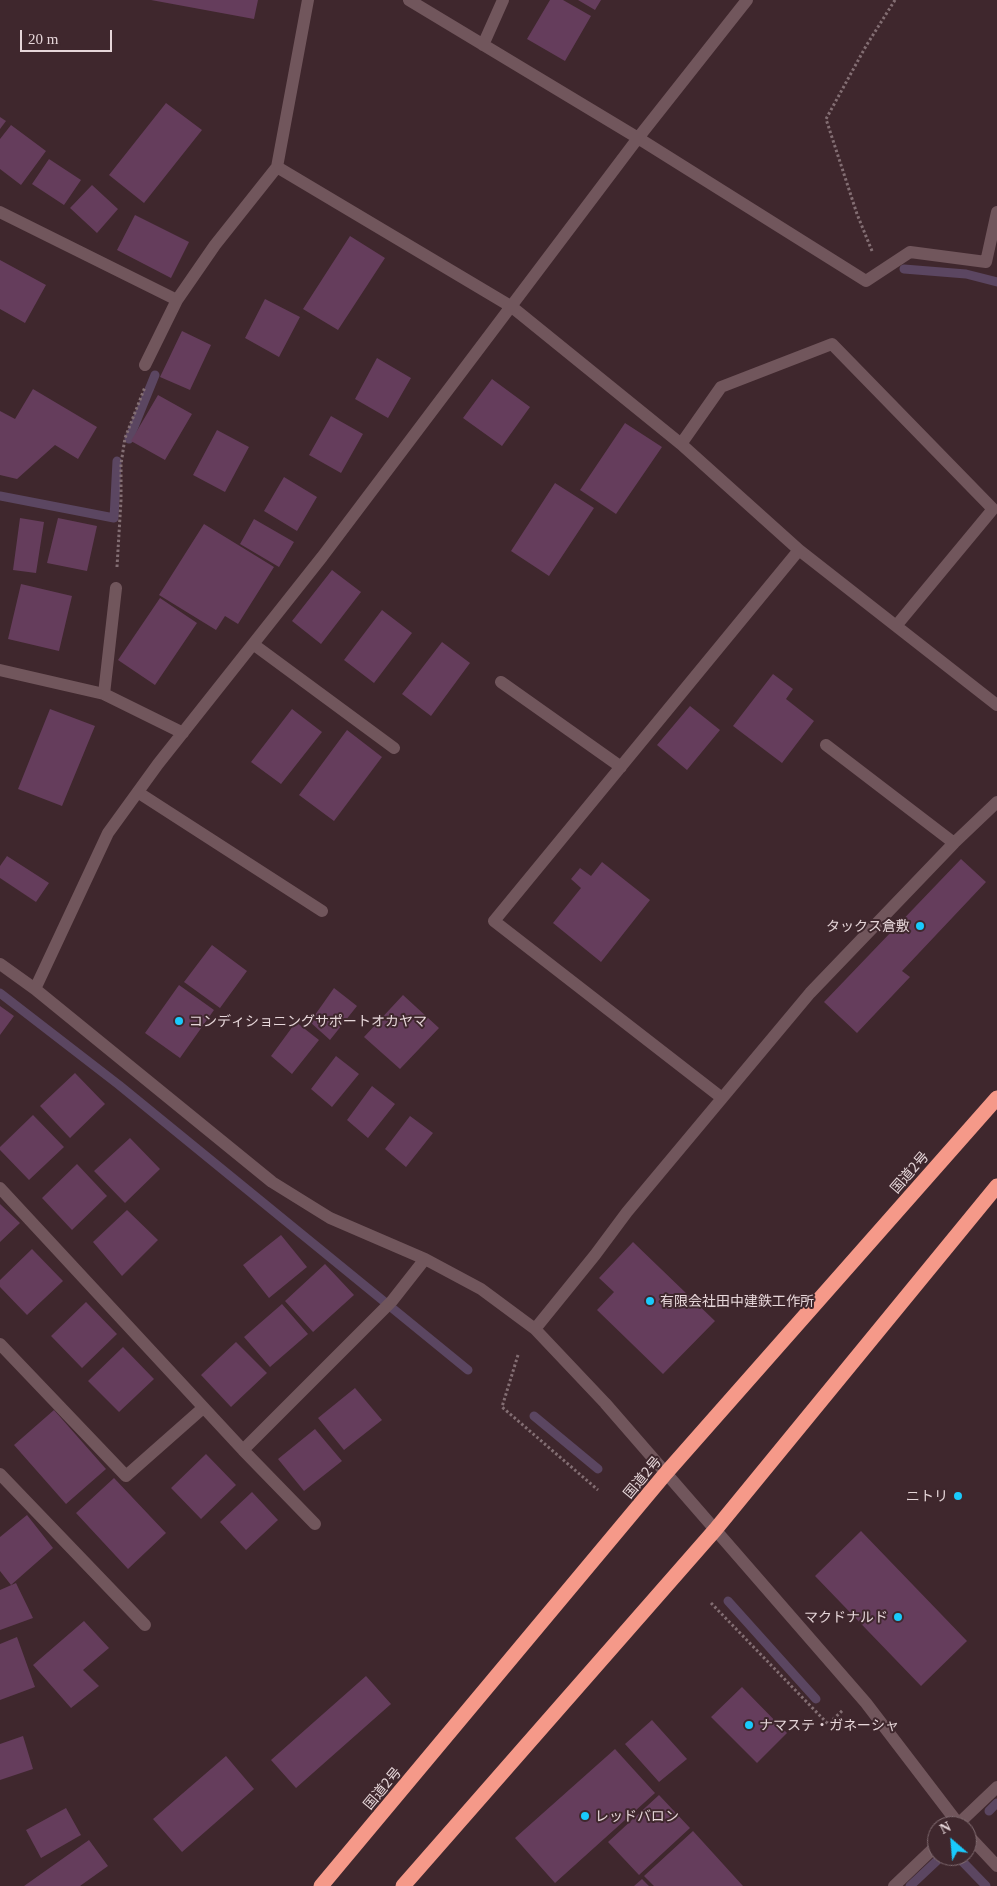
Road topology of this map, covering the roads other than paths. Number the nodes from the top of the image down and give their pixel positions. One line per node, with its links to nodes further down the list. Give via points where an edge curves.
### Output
1 (308, 0): 7 (street)
2 (409, 0): 5 (street)
3 (503, 0): 5 (street)
4 (747, 0): 6 (street)
5 (483, 45): 6 (street)
6 (638, 138): 9 (street, via 866,281 910,252 986,262); 11 (street)
7 (277, 166): 10 (street); 11 (street)
8 (0, 212): 10 (street)
9 (997, 212)
10 (177, 300): 12 (street)
11 (512, 307): 13 (street); 17 (street)
12 (145, 365)
13 (681, 444): 14 (street); 16 (street, via 721,387 832,344 993,509)
14 (799, 550): 16 (street); 25 (street)
15 (116, 588): 20 (street)
16 (896, 626): 21 (street)
17 (253, 644): 22 (street); 24 (street)
18 (0, 670): 20 (street)
19 (501, 682): 25 (street)
20 (104, 694): 22 (street)
21 (997, 705)
22 (183, 732): 26 (street)
23 (826, 745): 28 (street)
24 (394, 748)
25 (621, 767): 32 (street, via 494,921)
26 (138, 793): 29 (street); 31 (street, via 108,833)
27 (997, 802): 28 (street)
28 (954, 843): 32 (street, via 810,993)
29 (322, 911)
30 (0, 964): 31 (street)
31 (35, 989): 36 (street, via 272,1182 330,1218)
32 (722, 1098): 37 (street)
33 (997, 1098): 41 (highway, 国道2号)
34 (997, 1186): 44 (highway)
35 (0, 1188): 39 (street)
36 (425, 1259): 37 (street, via 480,1289); 40 (street, via 392,1301)
37 (535, 1329): 41 (street)
38 (0, 1344): 39 (street, via 126,1476)
39 (204, 1408): 40 (street)
40 (243, 1450): 43 (street)
41 (666, 1473): 44 (street); 52 (highway, 国道2号)
42 (0, 1474): 45 (street)
43 (315, 1524)
44 (715, 1530): 47 (street, via 866,1703); 53 (highway)
45 (145, 1625)
46 (997, 1787): 48 (street)
47 (952, 1816)
48 (970, 1816)
49 (977, 1845): 51 (street)
50 (927, 1854): 54 (street)
51 (997, 1866)
52 (321, 1886)
53 (403, 1886)
54 (894, 1886)

